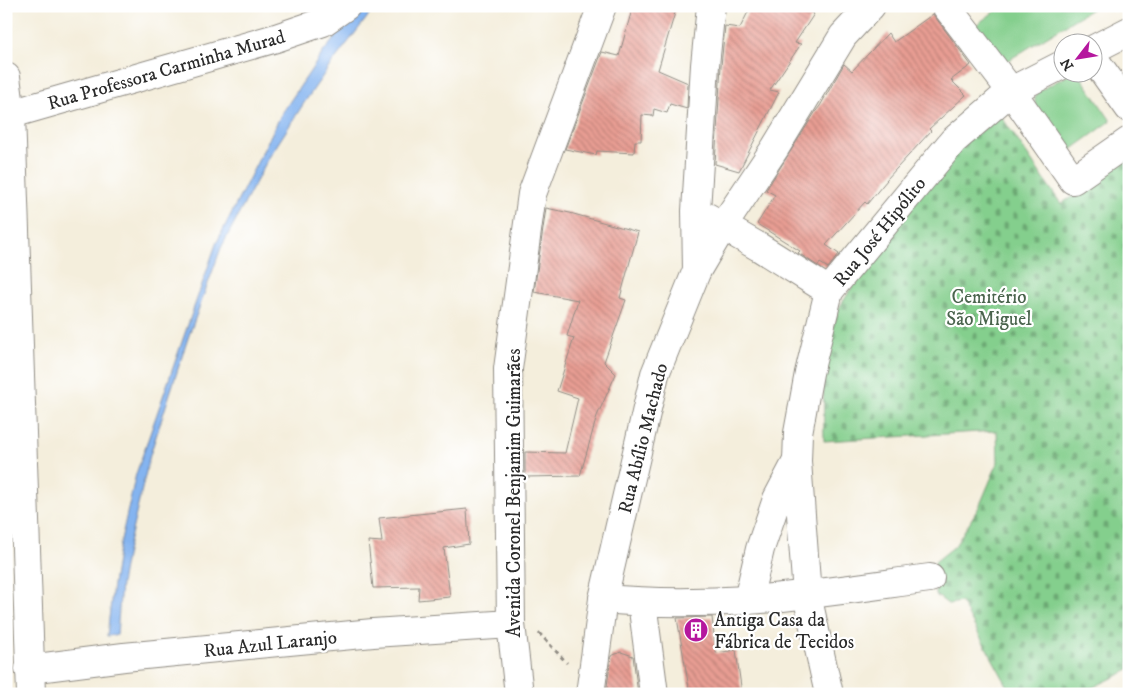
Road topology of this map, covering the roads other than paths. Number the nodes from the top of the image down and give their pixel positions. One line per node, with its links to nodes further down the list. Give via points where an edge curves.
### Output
1 (346, 6): 13 (street, Rua Professora Carminha Murad, via 323,22 276,38)
2 (602, 6): 25 (street, Avenida Coronel Benjamim Guimarães, via 532,194 508,369)
3 (711, 6): 15 (street, Rua Abílio Machado)
4 (870, 6): 16 (street, via 843,36)
5 (946, 6): 11 (street)
6 (1129, 31): 7 (street)
7 (1102, 45)
8 (1052, 70): 11 (street, Rua José Hipólito)
9 (1102, 70): 12 (street)
10 (6, 78): 13 (street)
11 (1011, 91): 14 (street, via 1072,180); 18 (street, Rua José Hipólito, via 953,141)
12 (1129, 108)
13 (10, 114): 26 (street)
14 (1129, 142)
15 (696, 211): 16 (street); 17 (street, Rua Abílio Machado)
16 (723, 226): 17 (street); 18 (street)
17 (697, 270): 22 (street, Rua Abílio Machado, via 655,374)
18 (830, 291): 19 (street, Rua José Hipólito, via 809,373 798,433)
19 (797, 461): 21 (street, Rua José Hipólito); 23 (street, Rua José Hipólito, via 777,499 760,549)
20 (930, 578): 21 (street)
21 (807, 594): 23 (street); 30 (street, Rua José Hipólito)
22 (603, 599): 24 (street); 27 (street, Rua Abílio Machado)
23 (748, 600): 24 (street)
24 (642, 602): 29 (street)
25 (511, 624): 26 (street, Rua Azul Laranjo, via 373,633 124,658 76,664); 28 (street, Avenida Coronel Benjamim Guimarães)
26 (30, 682)
27 (590, 692)
28 (520, 694)
29 (654, 694)
30 (829, 694)

